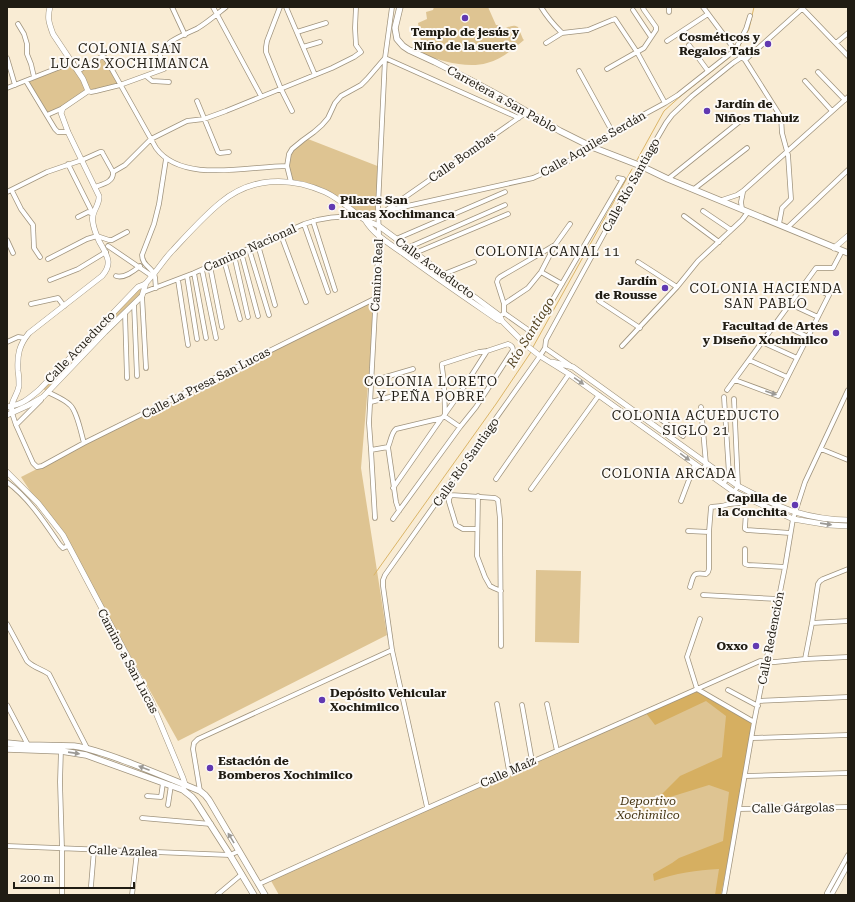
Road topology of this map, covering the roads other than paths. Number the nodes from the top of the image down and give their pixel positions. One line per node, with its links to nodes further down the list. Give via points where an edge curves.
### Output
1 (50, 7): 36 (street, via 50,27)
2 (172, 7): 23 (street)
3 (213, 7): 15 (street)
4 (226, 7): 15 (street)
5 (280, 7): 51 (street, via 266,47 267,56)
6 (286, 7): 20 (street)
7 (356, 7): 42 (street, via 356,46 360,52 336,67)
8 (392, 7): 35 (street, Camino Real)
9 (400, 7): 60 (main road, Carretera a San Pablo, via 395,28 397,39 403,46)
10 (541, 7): 21 (street)
11 (644, 7): 24 (street, via 656,29)
12 (703, 7): 16 (street)
13 (803, 7): 28 (street); 32 (street, Calle Aquiles Serdán)
14 (633, 10): 24 (street)
15 (217, 14): 23 (street); 53 (street)
16 (708, 14): 25 (street); 32 (street)
17 (750, 16): 32 (street)
18 (326, 23): 20 (street)
19 (18, 24): 44 (street, via 27,44 27,54)
20 (296, 32): 30 (street)
21 (562, 33): 27 (street); 31 (street, via 588,30 615,19)
22 (848, 33): 28 (street)
23 (185, 35): 43 (street, via 172,41 160,53 164,69)
24 (651, 37): 31 (street, via 644,48)
25 (666, 41)
26 (320, 42): 30 (street)
27 (546, 43)
28 (836, 44): 33 (street)
29 (689, 45): 40 (street)
30 (303, 47): 42 (street)
31 (637, 52): 37 (street); 56 (street)
32 (739, 54): 40 (street, Calle Aquiles Serdán); 70 (street, via 780,117); 76 (street, Calle Río Santiago, via 672,115)
33 (848, 56)
34 (7, 58): 48 (street)
35 (385, 58): 62 (street); 75 (street, via 367,79 335,103 322,126 292,149); 96 (street, Camino Real)
36 (72, 62): 38 (street); 44 (street)
37 (607, 69)
38 (78, 71): 49 (street, via 104,57); 52 (street)
39 (579, 71): 66 (street)
40 (708, 71): 56 (street, Calle Aquiles Serdán)
41 (818, 72): 54 (street)
42 (315, 75): 51 (street)
43 (146, 76): 47 (street, via 152,81); 49 (street)
44 (34, 78): 45 (street)
45 (26, 81): 48 (street); 61 (street)
46 (805, 81): 59 (street)
47 (169, 82)
48 (16, 85): 50 (street)
49 (120, 85): 52 (street); 67 (street)
50 (7, 88)
51 (281, 89): 53 (street); 58 (street)
52 (88, 91): 57 (street)
53 (261, 96): 64 (street)
54 (846, 99): 59 (street)
55 (197, 102): 64 (street)
56 (665, 103): 66 (street, Calle Aquiles Serdán)
57 (63, 108): 61 (street); 65 (street, via 61,113)
58 (292, 111)
59 (832, 111): 70 (street)
60 (527, 112): 62 (street, Calle Bombas); 68 (main road, Carretera a San Pablo)
61 (47, 115): 65 (street, via 58,132)
62 (519, 118): 91 (street, Calle Bombas)
63 (744, 118): 80 (street)
64 (204, 119): 67 (street, via 188,121); 71 (street, via 218,152)
65 (68, 132): 73 (street)
66 (613, 133): 68 (street, Calle Aquiles Serdán)
67 (151, 139): 72 (street); 78 (street, via 125,165)
68 (592, 147): 76 (main road, Carretera a San Pablo); 91 (street, Calle Aquiles Serdán, via 533,178)
69 (747, 148): 83 (street)
70 (787, 151): 85 (street); 104 (street, via 791,199 782,208)
71 (229, 152)
72 (166, 159): 75 (street, via 199,170 224,171); 134 (street, via 154,224 142,255)
73 (82, 160): 74 (street); 78 (street, via 102,152); 82 (street)
74 (68, 164): 84 (street, via 39,175); 94 (street)
75 (287, 166): 81 (street)
76 (641, 166): 80 (main road, Carretera a San Pablo); 183 (street, Calle Río Santiago, via 546,340)
77 (848, 170): 106 (street)
78 (113, 172): 82 (street, via 111,179)
79 (618, 178): 148 (street, via 623,179)
80 (668, 179): 83 (main road, Carretera a San Pablo)
81 (291, 182): 99 (street, Calle Acueducto, via 326,192); 141 (street, Calle Acueducto, via 263,183 236,192 204,218 167,256)
82 (95, 188): 94 (street, via 99,200)
83 (694, 189): 88 (main road, Carretera a San Pablo)
84 (12, 190): 86 (street); 129 (street, via 21,209 34,226 34,248)
85 (743, 191): 88 (street); 90 (street, via 740,202)
86 (7, 192)
87 (505, 192): 113 (street)
88 (722, 200): 90 (main road, Carretera a San Pablo)
89 (505, 205): 119 (street)
90 (742, 209): 93 (main road, Carretera a San Pablo)
91 (385, 211): 96 (street, Calle Bombas)
92 (703, 211): 107 (street)
93 (748, 212): 104 (main road, Carretera a San Pablo); 107 (street)
94 (93, 214): 98 (street, via 88,212); 110 (street, via 92,220)
95 (508, 214): 126 (street)
96 (378, 216): 105 (street, Camino Real)
97 (684, 216): 115 (street)
98 (78, 217)
99 (359, 217): 100 (street, Calle Acueducto); 101 (street, Camino Nacional, via 344,216)
100 (365, 220): 105 (street, Calle Acueducto); 111 (street, Calle Acueducto)
101 (313, 221): 102 (street, Camino Nacional); 152 (street)
102 (304, 224): 109 (street, Camino Nacional); 153 (street)
103 (570, 224): 117 (street)
104 (779, 224): 106 (main road, Carretera a San Pablo)
105 (379, 226): 111 (street, Camino Real); 113 (street, Calle Acueducto)
106 (787, 228): 120 (main road, Carretera a San Pablo)
107 (731, 230): 115 (street)
108 (127, 232): 110 (street, via 112,240)
109 (281, 235): 116 (street, Camino Nacional); 157 (street)
110 (97, 236): 123 (street); 130 (street)
111 (379, 236): 144 (street, Calle Acueducto); 155 (street, Camino Real)
112 (848, 236): 120 (street)
113 (396, 239): 119 (street, Calle Acueducto)
114 (7, 240): 125 (street)
115 (719, 242): 150 (street, via 698,261)
116 (258, 245): 121 (street, Camino Nacional); 162 (street)
117 (555, 245): 138 (street); 160 (street, via 498,279)
118 (108, 246): 136 (street)
119 (407, 248): 126 (street, Calle Acueducto)
120 (834, 248): 122 (main road, Carretera a San Pablo)
121 (249, 249): 124 (street, Camino Nacional); 165 (street)
122 (842, 251): 127 (main road, Carretera a San Pablo); 149 (street, via 833,268 816,268)
123 (106, 252): 145 (street, via 78,269); 163 (street, via 108,261 105,273)
124 (241, 252): 128 (street, Camino Nacional); 166 (street)
125 (13, 253)
126 (415, 253): 140 (street, Calle Acueducto)
127 (848, 253)
128 (234, 256): 131 (street, Camino Nacional); 167 (street)
129 (40, 257)
130 (48, 259)
131 (224, 260): 135 (street, Camino Nacional); 170 (street)
132 (474, 262): 140 (street)
133 (638, 262): 150 (street)
134 (144, 263): 136 (street); 141 (street)
135 (210, 266): 137 (street, Camino Nacional); 172 (street)
136 (139, 268): 141 (street); 142 (street, via 124,276)
137 (202, 270): 139 (street, Camino Nacional); 177 (street)
138 (541, 272): 148 (street); 160 (street, via 528,288)
139 (194, 273): 143 (street, Camino Nacional); 176 (street)
140 (444, 274): 144 (street); 168 (street, Calle Acueducto)
141 (153, 275): 147 (street, Calle Acueducto); 151 (street)
142 (116, 276)
143 (187, 276): 146 (street, Camino Nacional); 178 (street)
144 (439, 279): 168 (street, Calle Acueducto)
145 (50, 280)
146 (178, 280): 151 (street, Camino Nacional); 181 (street)
147 (146, 283): 154 (street, Calle Acueducto); 198 (street, Calle Acueducto, via 138,287)
148 (562, 284): 168 (street, via 533,332)
149 (805, 284): 161 (street); 169 (street, via 829,295)
150 (677, 287): 173 (street)
151 (156, 288): 154 (street, Camino Nacional)
152 (335, 290)
153 (328, 292)
154 (143, 294): 159 (street, Calle Acueducto); 189 (street)
155 (376, 298): 197 (street, Camino Real); 218 (street, Calle La Presa San Lucas)
156 (599, 301): 173 (street)
157 (306, 302)
158 (31, 304): 163 (street, via 58,298)
159 (134, 304): 164 (street, Calle Acueducto); 193 (street)
160 (504, 304): 168 (street)
161 (790, 304): 169 (street); 171 (street)
162 (275, 305)
163 (64, 306): 175 (street)
164 (125, 313): 195 (street); 202 (street, Calle Acueducto)
165 (269, 315)
166 (258, 316)
167 (248, 317)
168 (501, 317): 185 (street, Calle Acueducto)
169 (818, 317): 174 (street)
170 (240, 319)
171 (777, 322): 174 (street); 180 (street)
172 (222, 327)
173 (640, 328): 182 (street)
174 (808, 337): 186 (street)
175 (25, 338): 179 (street, via 18,337); 207 (street, via 18,355 18,390)
176 (206, 338)
177 (216, 338)
178 (197, 339)
179 (7, 342)
180 (762, 342): 186 (street); 188 (street)
181 (188, 345)
182 (622, 346)
183 (545, 348): 185 (street, Calle Río Santiago); 190 (street)
184 (487, 351): 210 (street); 210 (street, via 442,364); 213 (street, via 508,344 513,348 476,407)
185 (538, 355): 187 (street, Calle Acueducto); 235 (street, Calle Río Santiago)
186 (797, 358): 194 (street)
187 (546, 360): 190 (street, Calle Acueducto); 192 (street, Calle Acueducto)
188 (749, 360): 194 (street); 196 (street)
189 (146, 368)
190 (573, 368): 215 (street, Calle Acueducto)
191 (413, 369): 197 (street)
192 (569, 374): 203 (street, Calle Acueducto, one-way to 203); 227 (street)
193 (137, 376)
194 (787, 377): 196 (street, one-way to 194, via 778,396)
195 (127, 378)
196 (735, 380): 199 (street)
197 (372, 381): 206 (street, Camino Real)
198 (39, 390): 202 (street); 207 (street, Calle Acueducto, via 26,401)
199 (727, 390)
200 (408, 392): 206 (street)
201 (847, 393): 220 (street, Calle Redención)
202 (46, 394): 209 (street, Calle Acueducto); 212 (street, Calle Acueducto); 218 (street, via 71,405)
203 (599, 395): 217 (street, Calle Acueducto); 233 (street)
204 (724, 397): 228 (street, via 729,474)
205 (734, 399): 231 (street)
206 (370, 402): 221 (street, Camino Real)
207 (9, 406): 209 (street)
208 (701, 407): 224 (street)
209 (9, 414): 212 (street)
210 (444, 416): 213 (street); 219 (street, via 396,428 392,432); 232 (street)
211 (659, 418): 214 (street)
212 (16, 425): 218 (street, Calle La Presa San Lucas, via 37,467)
213 (460, 427): 241 (street)
214 (675, 430): 215 (street); 216 (street)
215 (668, 436): 217 (street); 224 (street, Calle Acueducto)
216 (683, 436)
217 (662, 440): 223 (street, Calle Acueducto, one-way to 223)
218 (84, 444)
219 (388, 446): 221 (street); 232 (street)
220 (821, 449): 222 (street); 242 (street, Calle Redención)
221 (371, 450): 245 (street, Camino Real)
222 (846, 459)
223 (695, 464): 225 (street, Calle Acueducto); 240 (street)
224 (706, 464): 225 (street); 228 (street, Calle Acueducto)
225 (703, 470): 230 (street, Calle Acueducto)
226 (7, 472): 255 (street, Camino a San Lucas, via 38,503 63,535)
227 (496, 479)
228 (727, 479): 230 (street); 231 (street, Calle Acueducto)
229 (7, 482): 255 (street, via 29,503 60,545 63,548)
230 (723, 484): 234 (street, Calle Acueducto)
231 (738, 486): 234 (street); 237 (street, Calle Acueducto)
232 (393, 488): 241 (street)
233 (531, 488)
234 (734, 492): 239 (street, Calle Acueducto)
235 (444, 493): 236 (street); 268 (street, Calle Río Santiago, via 383,580)
236 (451, 495): 238 (street); 251 (street, via 449,502 456,525 463,529)
237 (754, 495): 239 (street); 242 (street, Calle Acueducto)
238 (478, 496): 251 (street); 260 (street, via 498,500)
239 (751, 500): 247 (street, Calle Acueducto); 253 (street, via 711,507)
240 (681, 501)
241 (399, 511): 246 (street)
242 (794, 511): 244 (street, Calle Acueducto); 247 (street, Calle Redención)
243 (746, 512): 254 (street, via 747,530)
244 (807, 515): 248 (street, Calle Acueducto); 249 (street)
245 (375, 518)
246 (393, 519)
247 (793, 519): 249 (street, Calle Acueducto); 254 (street, Calle Redención)
248 (848, 520)
249 (806, 521): 250 (street, Calle Acueducto, one-way to 250)
250 (848, 526)
251 (477, 529): 260 (street, via 478,560 490,586)
252 (688, 531): 253 (street)
253 (709, 532): 259 (street, via 708,572 693,576)
254 (790, 533): 257 (street, Calle Redención)
255 (68, 546): 296 (street, Camino a San Lucas, via 151,701 183,778)
256 (745, 549): 257 (street, via 745,564)
257 (785, 567): 262 (street, Calle Redención)
258 (848, 569): 265 (street, via 820,581)
259 (690, 587)
260 (501, 591): 267 (street)
261 (703, 595): 262 (street)
262 (778, 599): 271 (street, Calle Redención)
263 (700, 619): 272 (street, via 687,657)
264 (848, 622): 265 (street)
265 (812, 623): 270 (street)
266 (7, 624): 287 (street, via 27,661 49,674)
267 (500, 646)
268 (392, 650): 297 (street, via 198,739 193,748); 300 (street, Calle Río Santiago)
269 (848, 657): 270 (street, Calle Maíz)
270 (805, 659): 271 (street, Calle Maíz)
271 (767, 661): 272 (street, Calle Maíz, via 760,661); 275 (street, Calle Redención)
272 (696, 689): 281 (street); 289 (street, Calle Maíz)
273 (728, 690): 280 (street)
274 (848, 697): 275 (street)
275 (759, 701): 280 (street, Calle Redención)
276 (497, 704): 291 (street)
277 (547, 704): 289 (street)
278 (7, 705): 285 (street)
279 (522, 705): 290 (street)
280 (758, 706): 281 (street, Calle Redención)
281 (754, 722): 283 (street, Calle Redención)
282 (848, 735): 283 (street)
283 (752, 738): 293 (street, Calle Redención)
284 (7, 743): 285 (main road)
285 (28, 745): 286 (main road)
286 (61, 748): 287 (main road); 288 (main road); 294 (main road, one-way to 294); 306 (street)
287 (87, 748): 296 (main road, one-way to 287)
288 (7, 749)
289 (556, 751): 290 (street, Calle Maíz)
290 (532, 761): 291 (street, Calle Maíz)
291 (509, 771): 300 (street, Calle Maíz)
292 (848, 773): 293 (street)
293 (745, 776): 302 (street, Calle Redención)
294 (164, 783): 295 (main road); 298 (street, via 161,798)
295 (171, 785): 296 (main road); 299 (street)
296 (181, 786): 297 (main road); 304 (main road, via 196,802)
297 (200, 791): 308 (main road, one-way to 297, via 209,800)
298 (147, 796)
299 (168, 805)
300 (428, 807): 314 (street, Calle Maíz)
301 (848, 807): 302 (street, Calle Gárgolas)
302 (739, 809): 321 (street, Calle Redención)
303 (142, 818): 304 (street)
304 (210, 824): 311 (main road)
305 (7, 846): 306 (street, Calle Azalea)
306 (62, 848): 307 (street, Calle Azalea); 316 (street)
307 (94, 850): 309 (street, Calle Azalea); 315 (street)
308 (239, 851): 311 (street, Calle Azalea); 314 (main road)
309 (137, 852): 311 (street, Calle Azalea); 317 (street)
310 (848, 854): 322 (street, via 828,893)
311 (230, 855): 313 (main road)
312 (848, 864): 322 (street)
313 (242, 874): 318 (street); 319 (main road)
314 (259, 884): 320 (main road)
315 (91, 886)
316 (62, 895)
317 (132, 895)
318 (217, 895)
319 (254, 895)
320 (265, 895)
321 (724, 895)
322 (830, 895)

